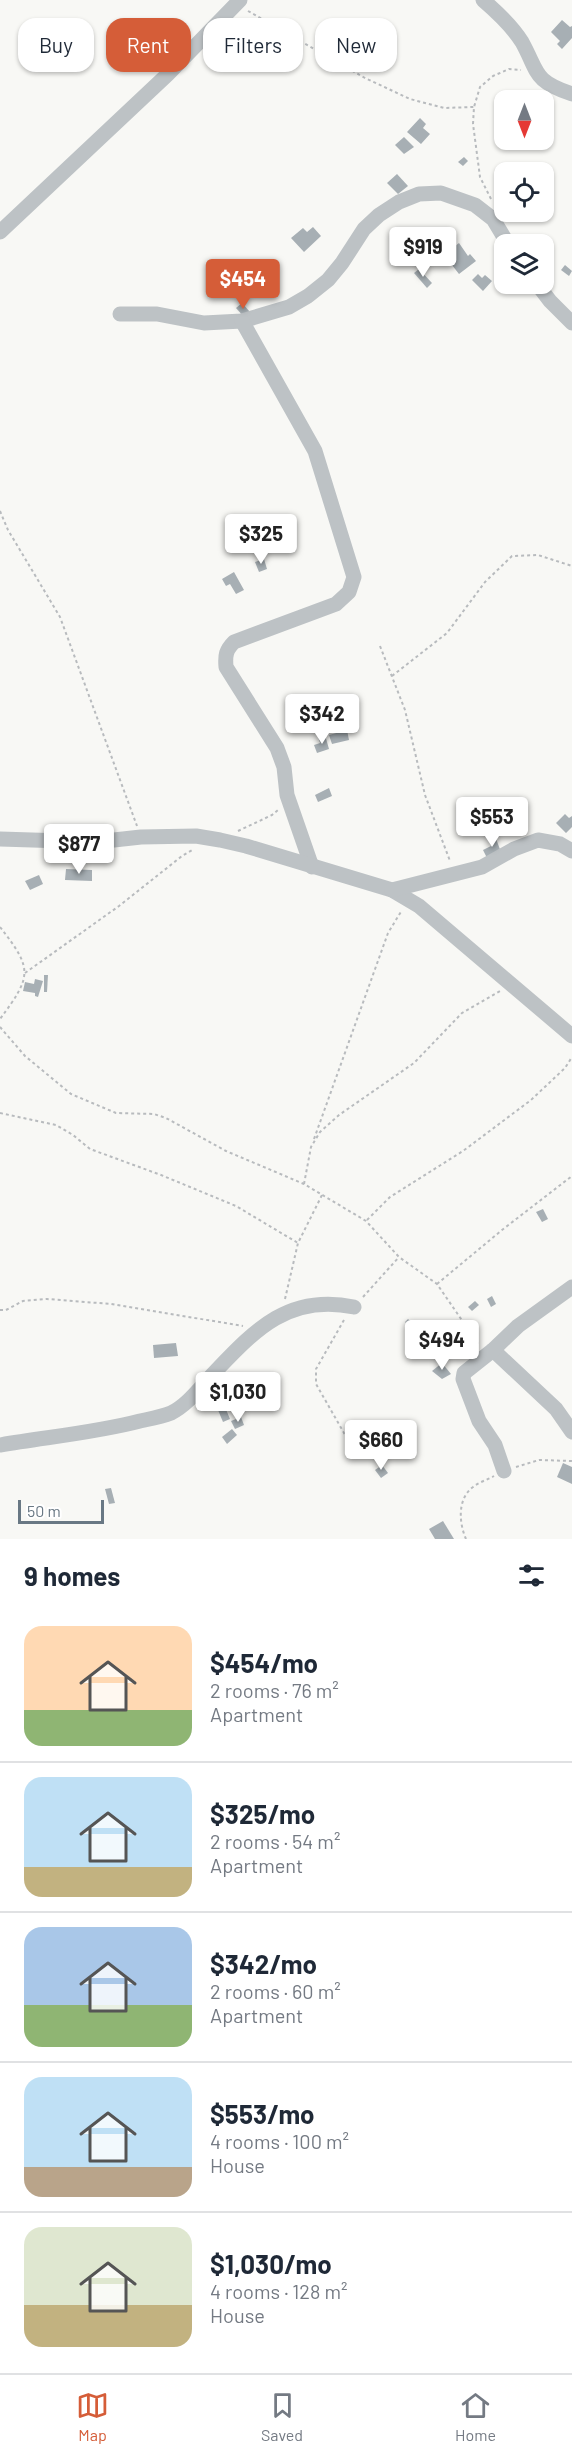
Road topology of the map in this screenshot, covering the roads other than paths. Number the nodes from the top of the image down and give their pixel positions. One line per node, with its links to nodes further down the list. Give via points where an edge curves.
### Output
1 (483, 0): 3 (street, via 522,42 538,75)
2 (236, 1): 4 (street, via 168,75)
3 (572, 94)
4 (0, 232)
5 (502, 234): 8 (street, via 493,219 475,205 441,193 419,194 399,202 364,229 342,263 309,296 289,307)
6 (544, 294): 9 (street)
7 (120, 314): 8 (street, via 157,314 204,322)
8 (242, 321): 12 (street, via 315,451 354,577 349,592 336,604 234,642 226,650 226,667 277,748 289,800)
9 (572, 323)
10 (0, 839): 12 (street, via 96,843 196,836 246,846)
11 (570, 847): 13 (street, via 538,840 482,867)
12 (312, 867): 13 (street)
13 (392, 890): 14 (street, via 419,906)
14 (572, 1036)
15 (572, 1287): 17 (street)
16 (354, 1307): 19 (street, via 319,1303 282,1313 258,1329 190,1400 170,1413 113,1428)
17 (490, 1352): 18 (street, via 556,1409); 20 (street, via 467,1369 463,1379)
18 (572, 1432)
19 (0, 1445)
20 (504, 1471)

